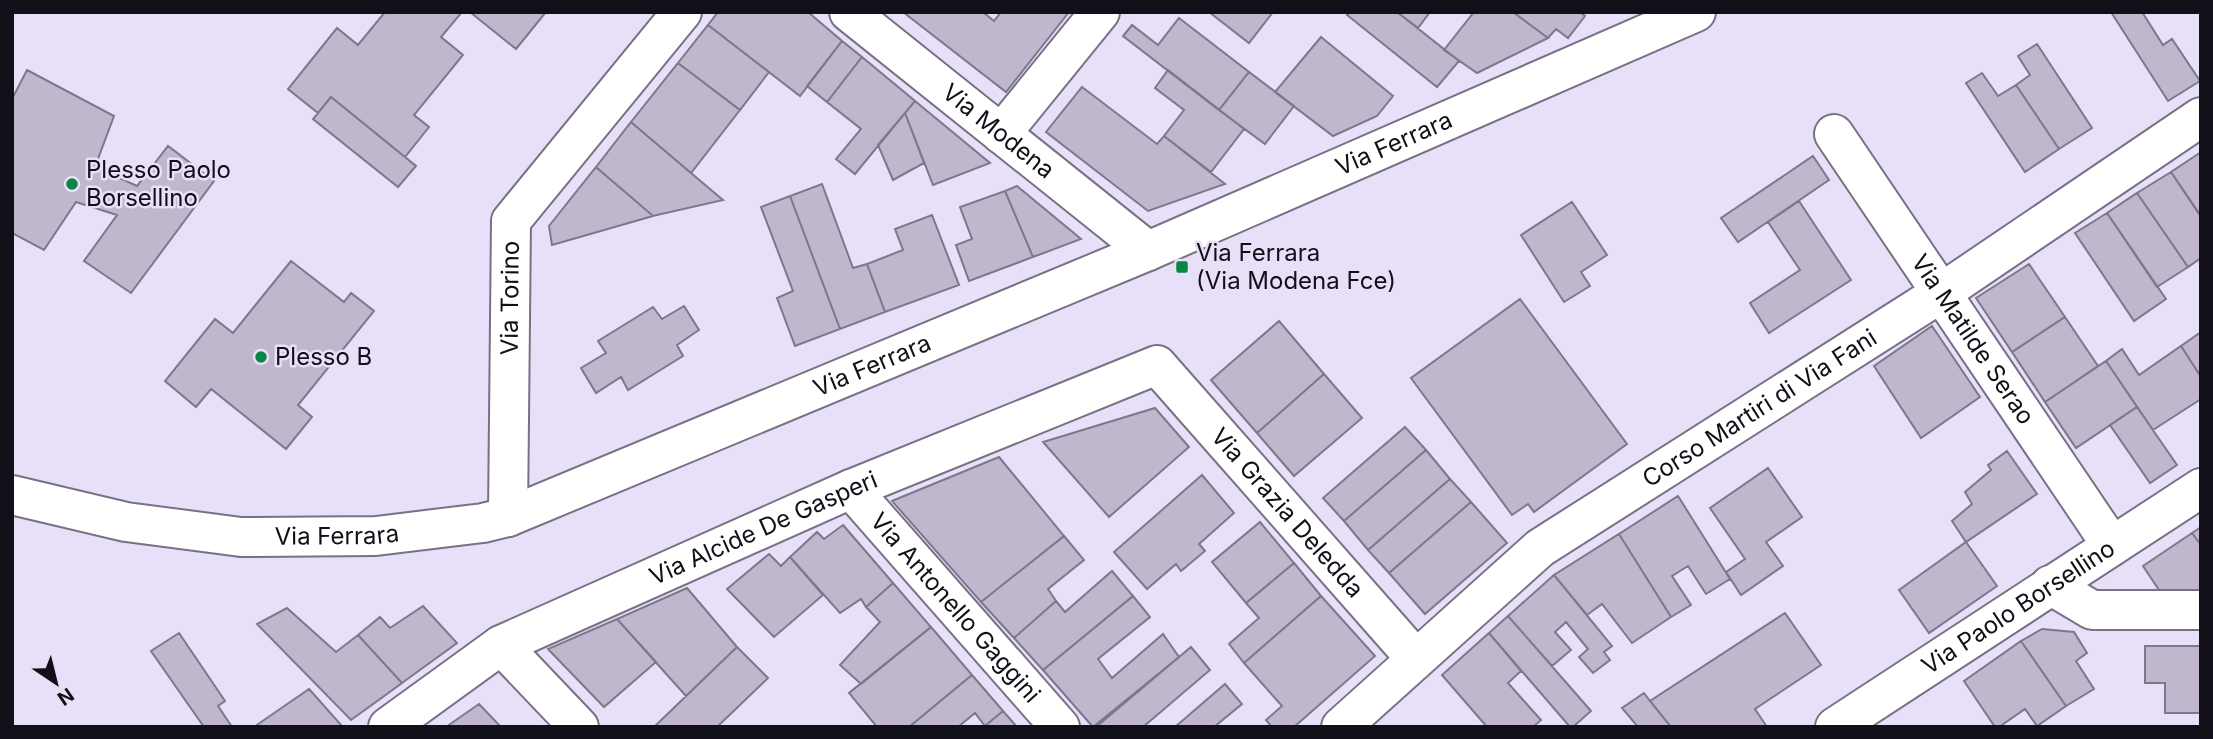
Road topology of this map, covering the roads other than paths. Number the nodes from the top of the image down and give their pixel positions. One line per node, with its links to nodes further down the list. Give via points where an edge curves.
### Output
1 (682, 12): 15 (street, Via Torino, via 511,221)
2 (849, 12): 7 (street, Via Modena)
3 (1100, 12): 7 (street)
4 (1689, 14): 5 (street, Via Ferrara)
5 (1623, 26): 9 (street, Via Ferrara)
6 (2201, 117): 10 (street, Corso Martiri di Via Fani)
7 (1001, 134): 9 (street, Via Modena)
8 (1834, 134): 10 (street, Via Matilde Serao)
9 (1148, 251): 15 (street, Via Ferrara)
10 (1941, 293): 16 (street, Via Matilde Serao); 20 (street, Corso Martiri di Via Fani, via 1540,548)
11 (1157, 365): 13 (street, Via Alcide De Gasperi); 20 (street, Via Grazia Deledda)
12 (2201, 488): 16 (street, Via Paolo Borsellino)
13 (851, 489): 19 (street, Via Alcide De Gasperi); 23 (street, Via Antonello Gaggini)
14 (12, 495): 15 (street, Via Ferrara, via 126,522 241,537 376,536)
15 (508, 517)
16 (2112, 546): 17 (street, Via Paolo Borsellino)
17 (2050, 586): 18 (street, via 2092,610); 25 (street, Via Paolo Borsellino)
18 (2201, 610)
19 (500, 645): 21 (street, Via Alcide De Gasperi); 22 (street)
20 (1416, 659): 24 (street, Corso Martiri di Via Fani)
21 (388, 727)
22 (579, 727)
23 (1060, 727)
24 (1341, 727)
25 (1835, 727)

